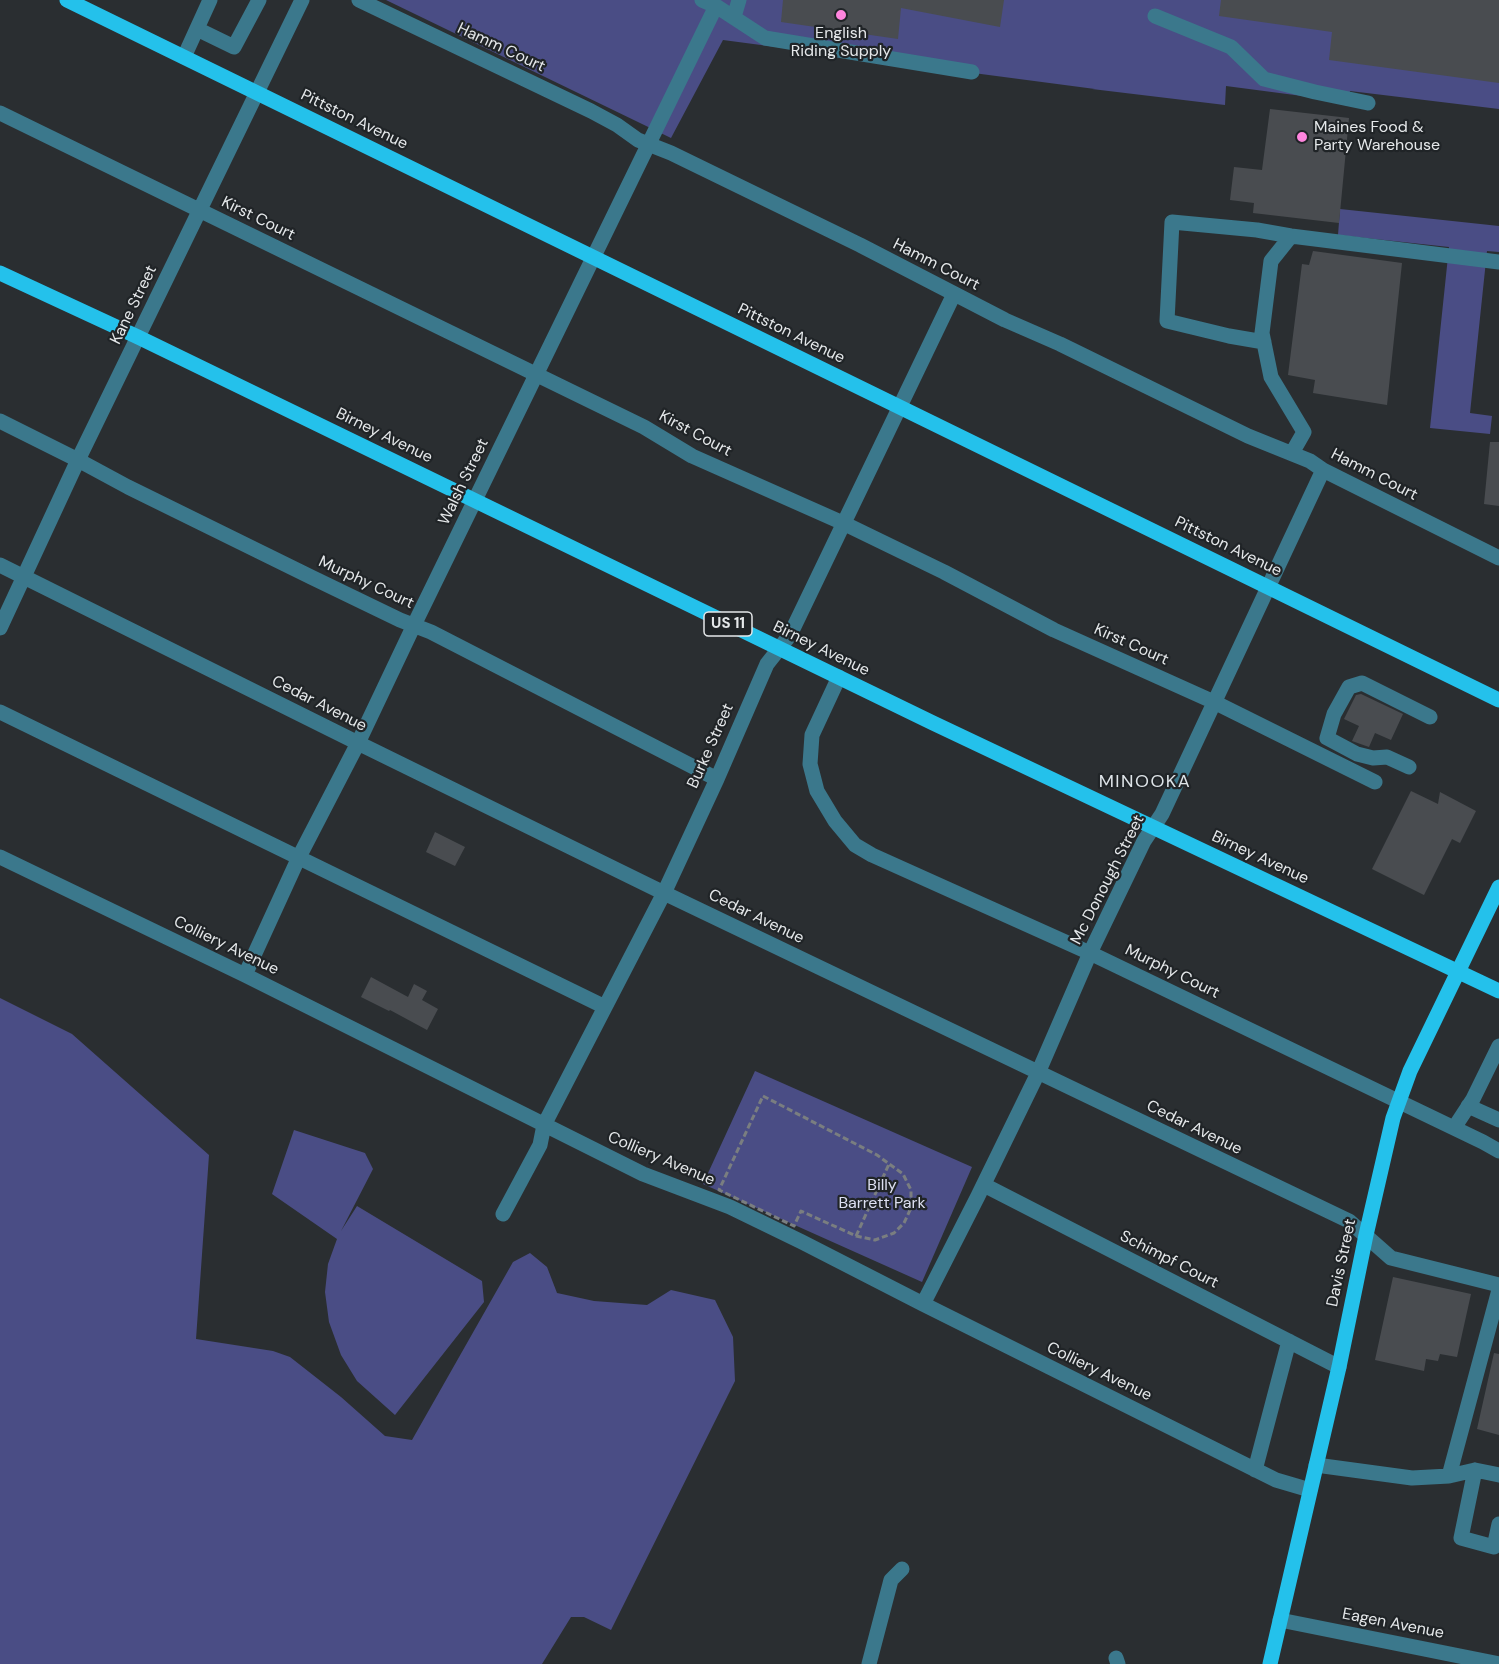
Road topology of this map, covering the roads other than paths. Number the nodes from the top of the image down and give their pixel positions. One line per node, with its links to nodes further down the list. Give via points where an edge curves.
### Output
1 (67, 0): 11 (main road, Pittston Avenue)
2 (210, 0): 10 (street)
3 (259, 0): 10 (street, via 234,47)
4 (302, 0): 13 (street, Kane Street)
5 (359, 0): 16 (street, Hamm Court, via 591,111)
6 (739, 0): 9 (street)
7 (709, 3): 9 (street); 16 (street, Walsh Street)
8 (1155, 16): 14 (street, via 1231,47 1264,79)
9 (734, 17): 12 (street, via 765,38)
10 (197, 29): 11 (street)
11 (184, 57): 13 (main road, Pittston Avenue)
12 (972, 72)
13 (257, 93): 17 (street, Kane Street); 19 (main road, Pittston Avenue)
14 (1368, 103)
15 (0, 113): 17 (street, Kirst Court)
16 (649, 143): 19 (street, Walsh Street); 22 (street, Hamm Court)
17 (200, 211): 23 (street, Kane Street); 25 (street, Kirst Court)
18 (1291, 236): 20 (street); 24 (street, via 1271,261); 24 (street, via 1172,222 1167,321)
19 (593, 257): 25 (street, Walsh Street); 26 (main road, Pittston Avenue)
20 (1499, 262)
21 (0, 273): 23 (main road, Birney Avenue / US 11)
22 (954, 294): 26 (street, Burke Street); 28 (street, Hamm Court, via 1248,436)
23 (138, 337): 29 (street, Kane Street); 31 (main road, Birney Avenue / US 11)
24 (1264, 342): 28 (street, via 1271,377 1304,432)
25 (536, 375): 31 (street, Walsh Street); 32 (street, Kirst Court, via 644,427 692,456)
26 (899, 407): 32 (street, Burke Street); 36 (main road, Pittston Avenue)
27 (0, 421): 29 (street, Murphy Court)
28 (1292, 453): 30 (street, Hamm Court)
29 (78, 460): 35 (street, Kane Street); 37 (street, Murphy Court)
30 (1323, 470): 33 (street, Hamm Court); 36 (street, Mc Donough Street)
31 (475, 500): 37 (street, Walsh Street); 39 (main road, Birney Avenue / US 11)
32 (843, 523): 39 (street, Burke Street, via 790,635); 42 (street, Kirst Court, via 1054,630)
33 (1499, 558)
34 (0, 565): 35 (street, Cedar Avenue)
35 (25, 576): 38 (street, Kane Street); 45 (street, Cedar Avenue)
36 (1268, 587): 41 (main road, Pittston Avenue); 42 (street, Mc Donough Street)
37 (414, 625): 45 (street, Walsh Street); 47 (street, Murphy Court)
38 (0, 628)
39 (779, 648): 40 (main road, Birney Avenue / US 11); 47 (street, Burke Street, via 767,664)
40 (839, 677): 49 (main road, Birney Avenue / US 11); 54 (street, Murphy Court, via 812,735 810,764 817,791 835,822 855,845)
41 (1499, 700)
42 (1214, 702): 48 (street, Kirst Court); 49 (street, Mc Donough Street)
43 (0, 712): 51 (street)
44 (1430, 717): 46 (street, via 1362,683 1349,687 1334,714 1327,738 1357,754 1387,757)
45 (358, 743): 51 (street, Walsh Street); 53 (street, Cedar Avenue)
46 (1409, 767)
47 (717, 778): 53 (street, Burke Street)
48 (1375, 782)
49 (1153, 827): 54 (street, Mc Donough Street); 55 (main road, Birney Avenue / US 11)
50 (0, 857): 56 (street, Colliery Avenue)
51 (300, 857): 56 (street, Walsh Street); 58 (street)
52 (1499, 887): 55 (main road, Davis Street)
53 (664, 893): 58 (street, Burke Street); 60 (street, Cedar Avenue)
54 (1090, 953): 60 (street, Mc Donough Street); 61 (street, Murphy Court)
55 (1458, 972): 57 (main road, Birney Avenue / US 11); 61 (main road, Davis Street)
56 (245, 975): 64 (street, Colliery Avenue)
57 (1499, 991)
58 (605, 1007): 64 (street, Burke Street)
59 (1499, 1046): 62 (street)
60 (1038, 1073): 67 (street, Mc Donough Street); 69 (street, Cedar Avenue, via 1349,1221)
61 (1398, 1101): 65 (street, Murphy Court); 69 (main road, Davis Street)
62 (1468, 1106): 63 (street); 65 (street)
63 (1499, 1120)
64 (544, 1125): 68 (street, Burke Street, via 540,1145); 72 (street, Colliery Avenue, via 643,1174 730,1207)
65 (1454, 1128): 66 (street, Murphy Court)
66 (1499, 1151)
67 (984, 1185): 72 (street, Mc Donough Street); 73 (street, Schimpf Court)
68 (503, 1214)
69 (1366, 1235): 70 (street, Cedar Avenue, via 1391,1258); 74 (main road, Davis Street)
70 (1499, 1285)
71 (1499, 1290): 78 (street)
72 (923, 1304): 76 (street, Colliery Avenue)
73 (1289, 1341): 74 (street, Schimpf Court); 76 (street)
74 (1339, 1366): 75 (main road, Davis Street)
75 (1316, 1465): 78 (street, via 1412,1478); 80 (main road, Davis Street)
76 (1255, 1470): 80 (street, Colliery Avenue)
77 (1475, 1470): 78 (street); 79 (street); 81 (street, via 1461,1538 1494,1547)
78 (1449, 1476)
79 (1499, 1476)
80 (1310, 1490): 83 (main road, Davis Street)
81 (1499, 1524)
82 (902, 1569): 84 (street, via 891,1580)
83 (1280, 1620): 85 (main road, Davis Street); 86 (street, Eagen Avenue)
84 (869, 1664)
85 (1270, 1664)
86 (1499, 1664)

